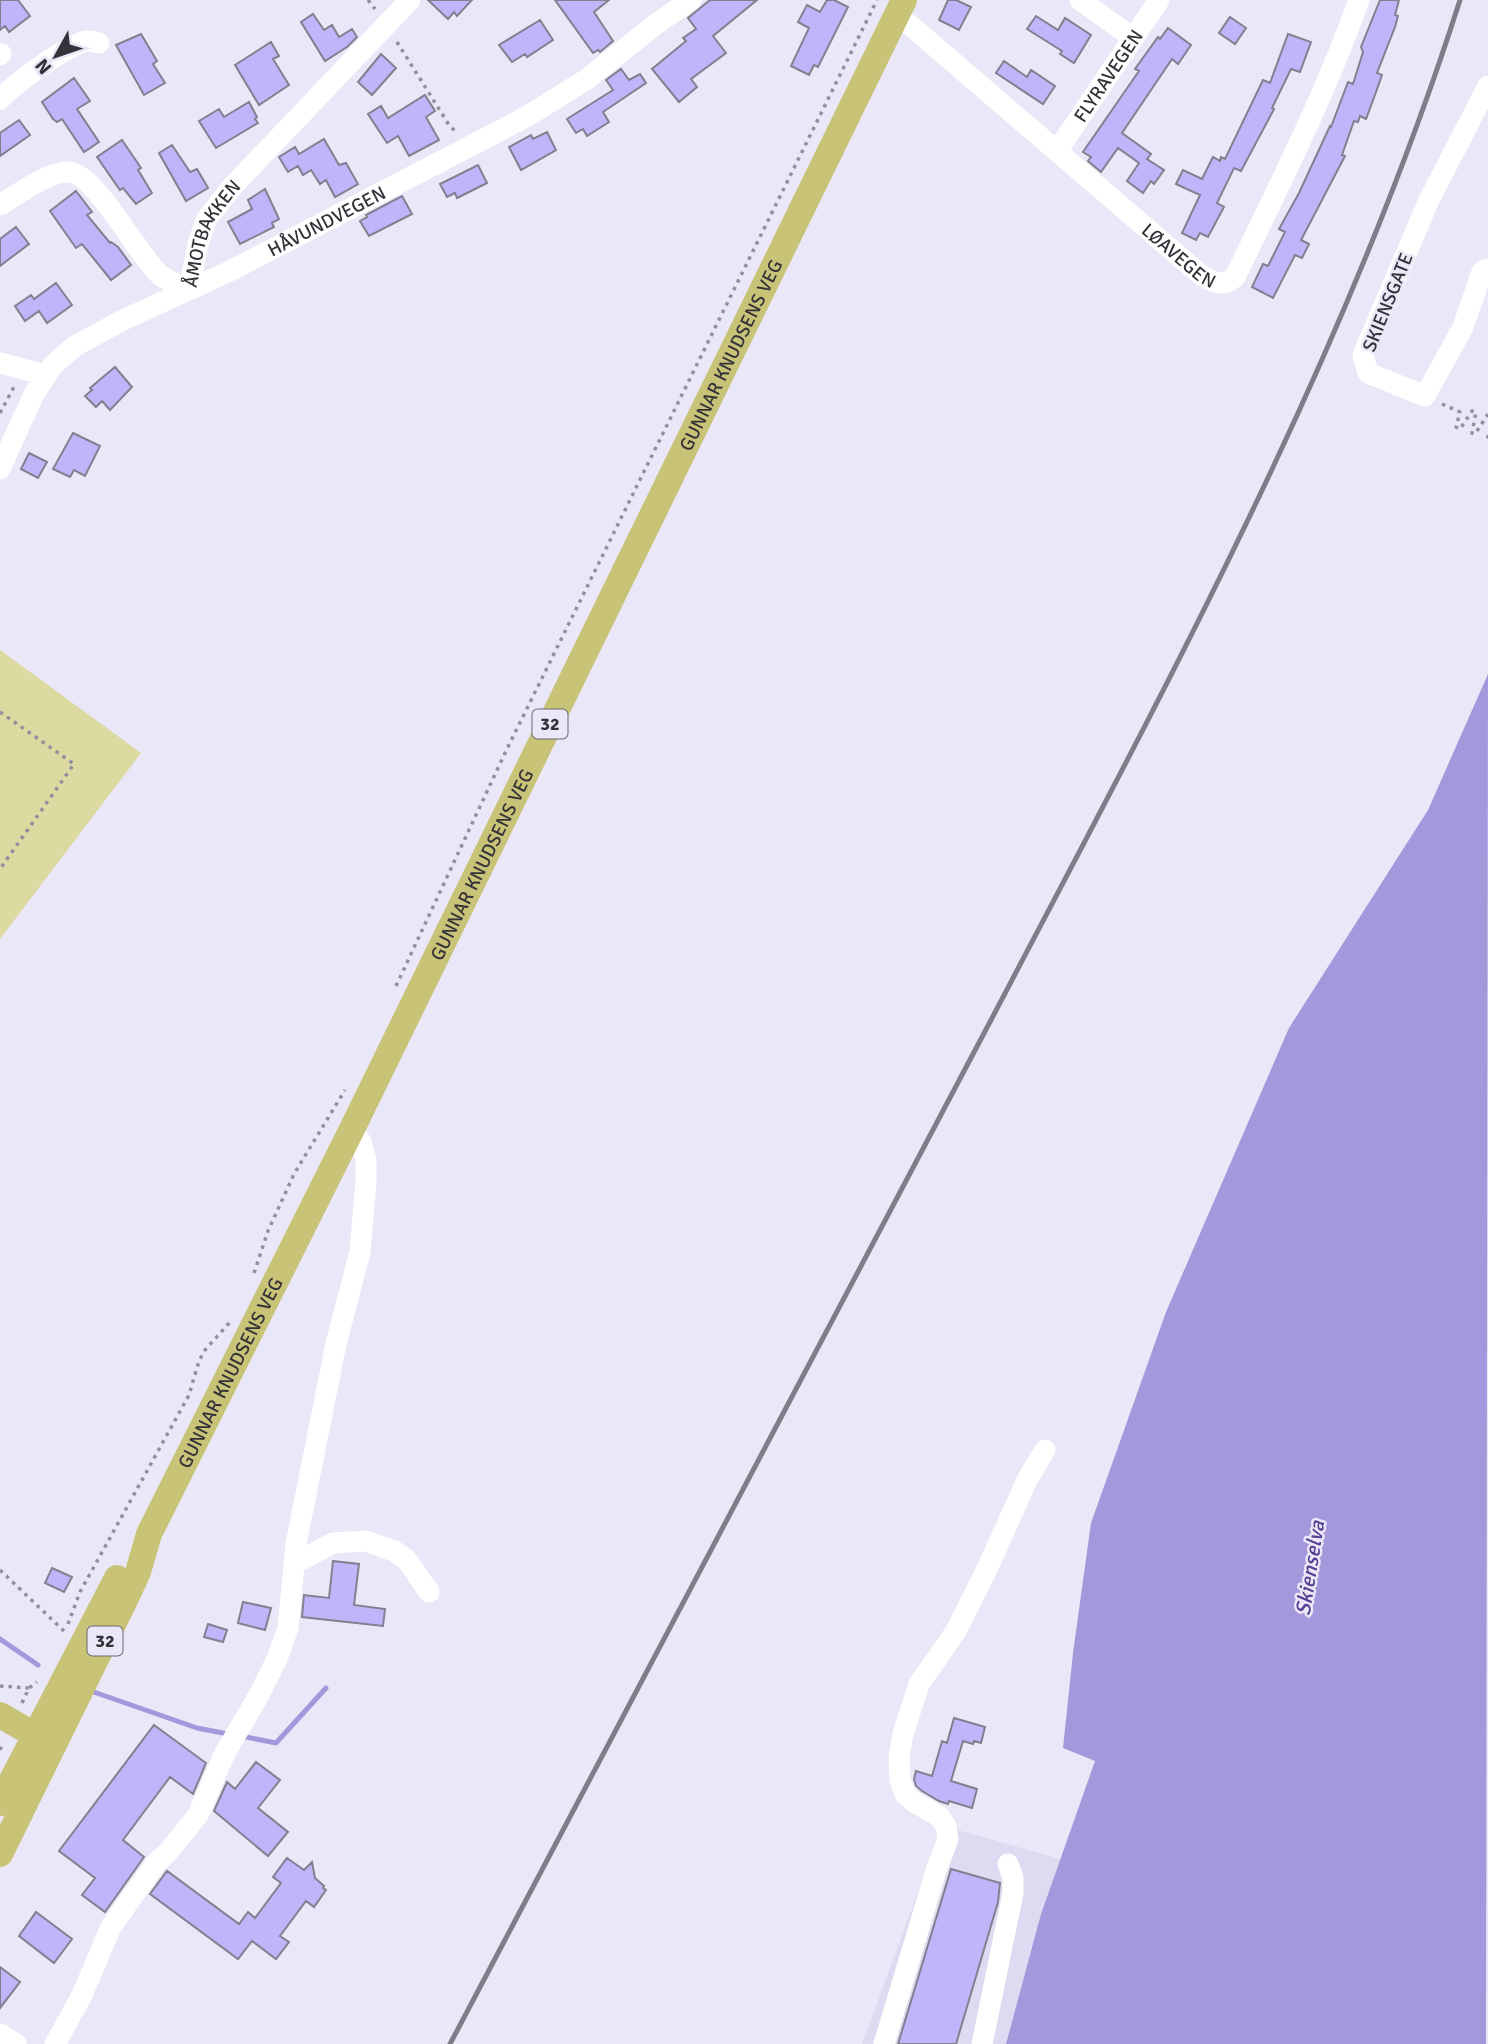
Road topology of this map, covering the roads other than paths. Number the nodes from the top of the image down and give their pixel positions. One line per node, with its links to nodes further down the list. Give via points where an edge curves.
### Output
1 (410, 0): 14 (street, ÅMOTBAKKEN, via 206,220)
2 (691, 0): 14 (street, HÅVUNDVEGEN, via 559,97)
3 (1080, 0): 7 (street)
4 (1159, 0): 7 (street, FLYRAVEGEN)
5 (1359, 0): 11 (street, LØAVEGEN, via 1305,133 1229,282 1216,284 1201,275)
6 (892, 5): 11 (street, LØAVEGEN); 18 (main road, GUNNAR KNUDSENS VEG / 32, via 883,43)
7 (1133, 38): 11 (street, FLYRAVEGEN)
8 (99, 43): 10 (street, via 78,44)
9 (1488, 86): 13 (street, SKIENSGATE, via 1429,200 1363,355 1368,373 1424,396 1463,327 1482,272)
10 (0, 99)
11 (1057, 151)
12 (0, 205): 14 (street, ÅMOTBAKKEN, via 57,174 77,174 160,275)
13 (1488, 269)
14 (189, 289): 16 (street, HÅVUNDVEGEN, via 83,341)
15 (0, 363): 16 (street)
16 (46, 375): 17 (street, HÅVUNDVEGEN)
17 (0, 469)
18 (352, 1129): 20 (street, via 366,1160 360,1252 325,1397); 22 (main road, GUNNAR KNUDSENS VEG / 32, via 149,1534 123,1567)
19 (1045, 1450): 29 (street, via 956,1631 919,1684 902,1734 900,1780 905,1794 939,1816 948,1839)
20 (294, 1564): 21 (street, via 332,1543 366,1541 407,1560); 28 (street, via 288,1628 277,1659 198,1815 156,1863 111,1927)
21 (429, 1591)
22 (25, 1729): 23 (main road, GUNNAR KNUDSENS VEG / 32); 24 (main road, GUNNAR KNUDSENS VEG / 32)
23 (0, 1803)
24 (0, 1854)
25 (1008, 1864): 30 (street, via 1013,1893)
26 (0, 2034): 27 (street)
27 (16, 2044)
28 (55, 2044)
29 (884, 2044)
30 (982, 2044)

